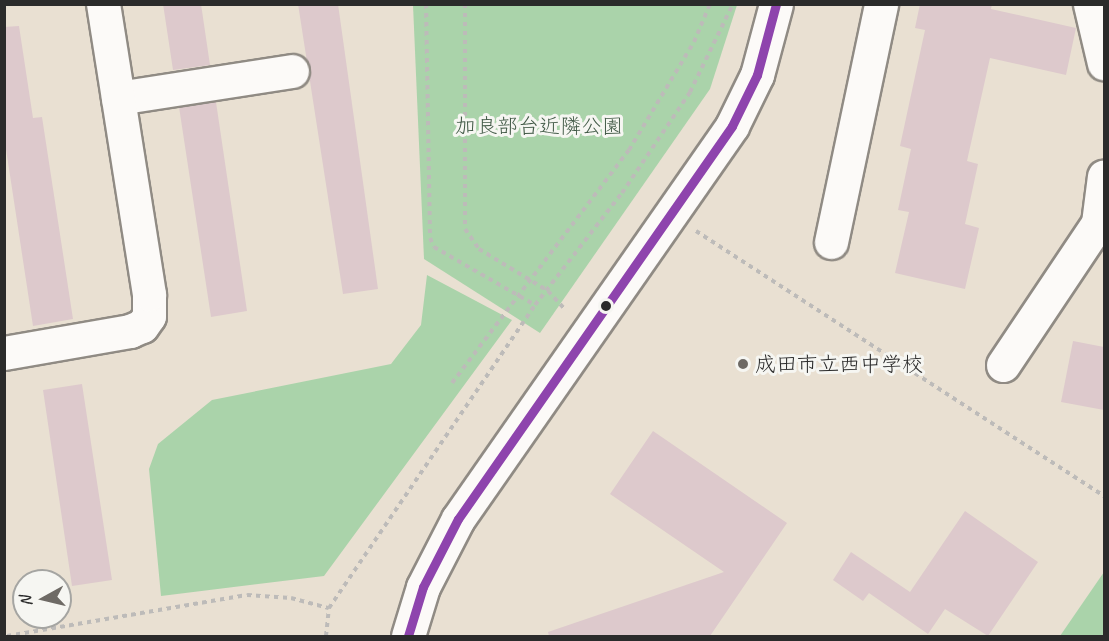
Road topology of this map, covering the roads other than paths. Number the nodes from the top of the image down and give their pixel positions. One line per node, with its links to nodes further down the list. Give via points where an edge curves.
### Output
1 (103, 4): 7 (street)
2 (776, 4): 12 (street, via 756,75 732,126 458,519 423,587)
3 (881, 4): 9 (street)
4 (1090, 4): 5 (street)
5 (1104, 63)
6 (292, 71): 7 (street)
7 (118, 98): 10 (street, via 149,294 149,316 142,326 130,332)
8 (1104, 176): 11 (street, via 1098,223)
9 (831, 242)
10 (4, 353)
11 (1003, 365)
12 (408, 636)

